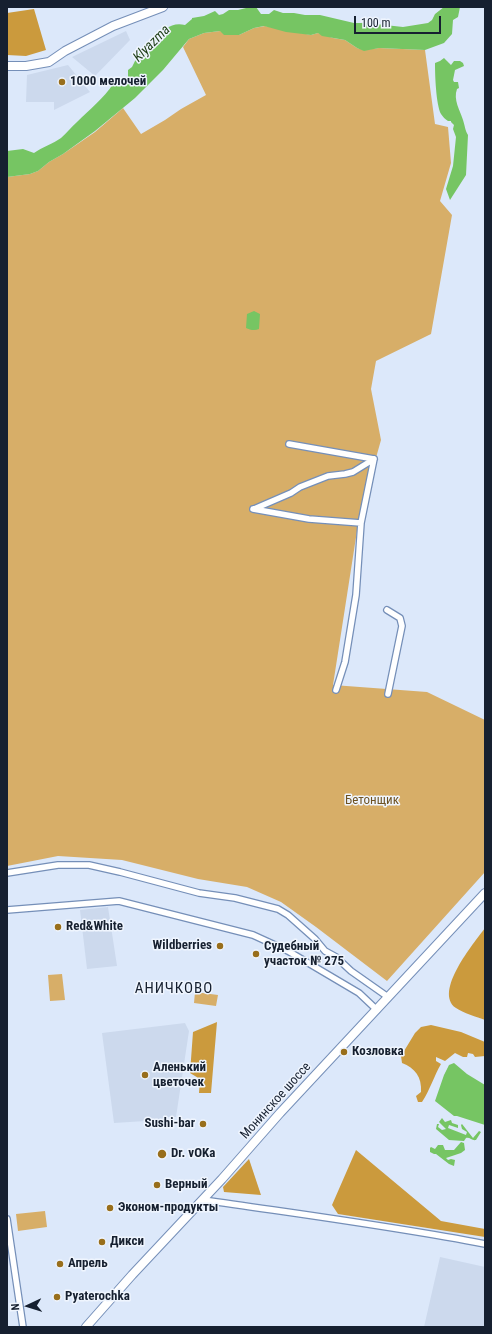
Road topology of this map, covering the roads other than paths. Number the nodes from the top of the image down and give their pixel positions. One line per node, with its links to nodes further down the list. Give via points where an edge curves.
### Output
1 (163, 7): 2 (main road, via 113,26 49,62)
2 (7, 66)
3 (289, 444): 4 (street)
4 (374, 458): 5 (street); 5 (street, via 353,472 328,476 253,509)
5 (361, 523): 7 (street, via 356,595 345,662)
6 (387, 610): 8 (street, via 400,618 402,626)
7 (336, 690)
8 (388, 694)
9 (7, 873): 12 (street, via 58,865 89,865 278,910 288,915 325,951)
10 (485, 893): 12 (main road, Монинское шоссе)
11 (7, 910): 13 (street, via 119,901 253,935 288,951 352,989)
12 (388, 997): 13 (main road, Монинское шоссе)
13 (377, 1010): 14 (main road, Монинское шоссе, via 280,1113)
14 (204, 1200): 17 (street, via 405,1229); 19 (main road, Монинское шоссе)
15 (7, 1219): 16 (street)
16 (8, 1234): 18 (street)
17 (485, 1244)
18 (23, 1327)
19 (86, 1327)

